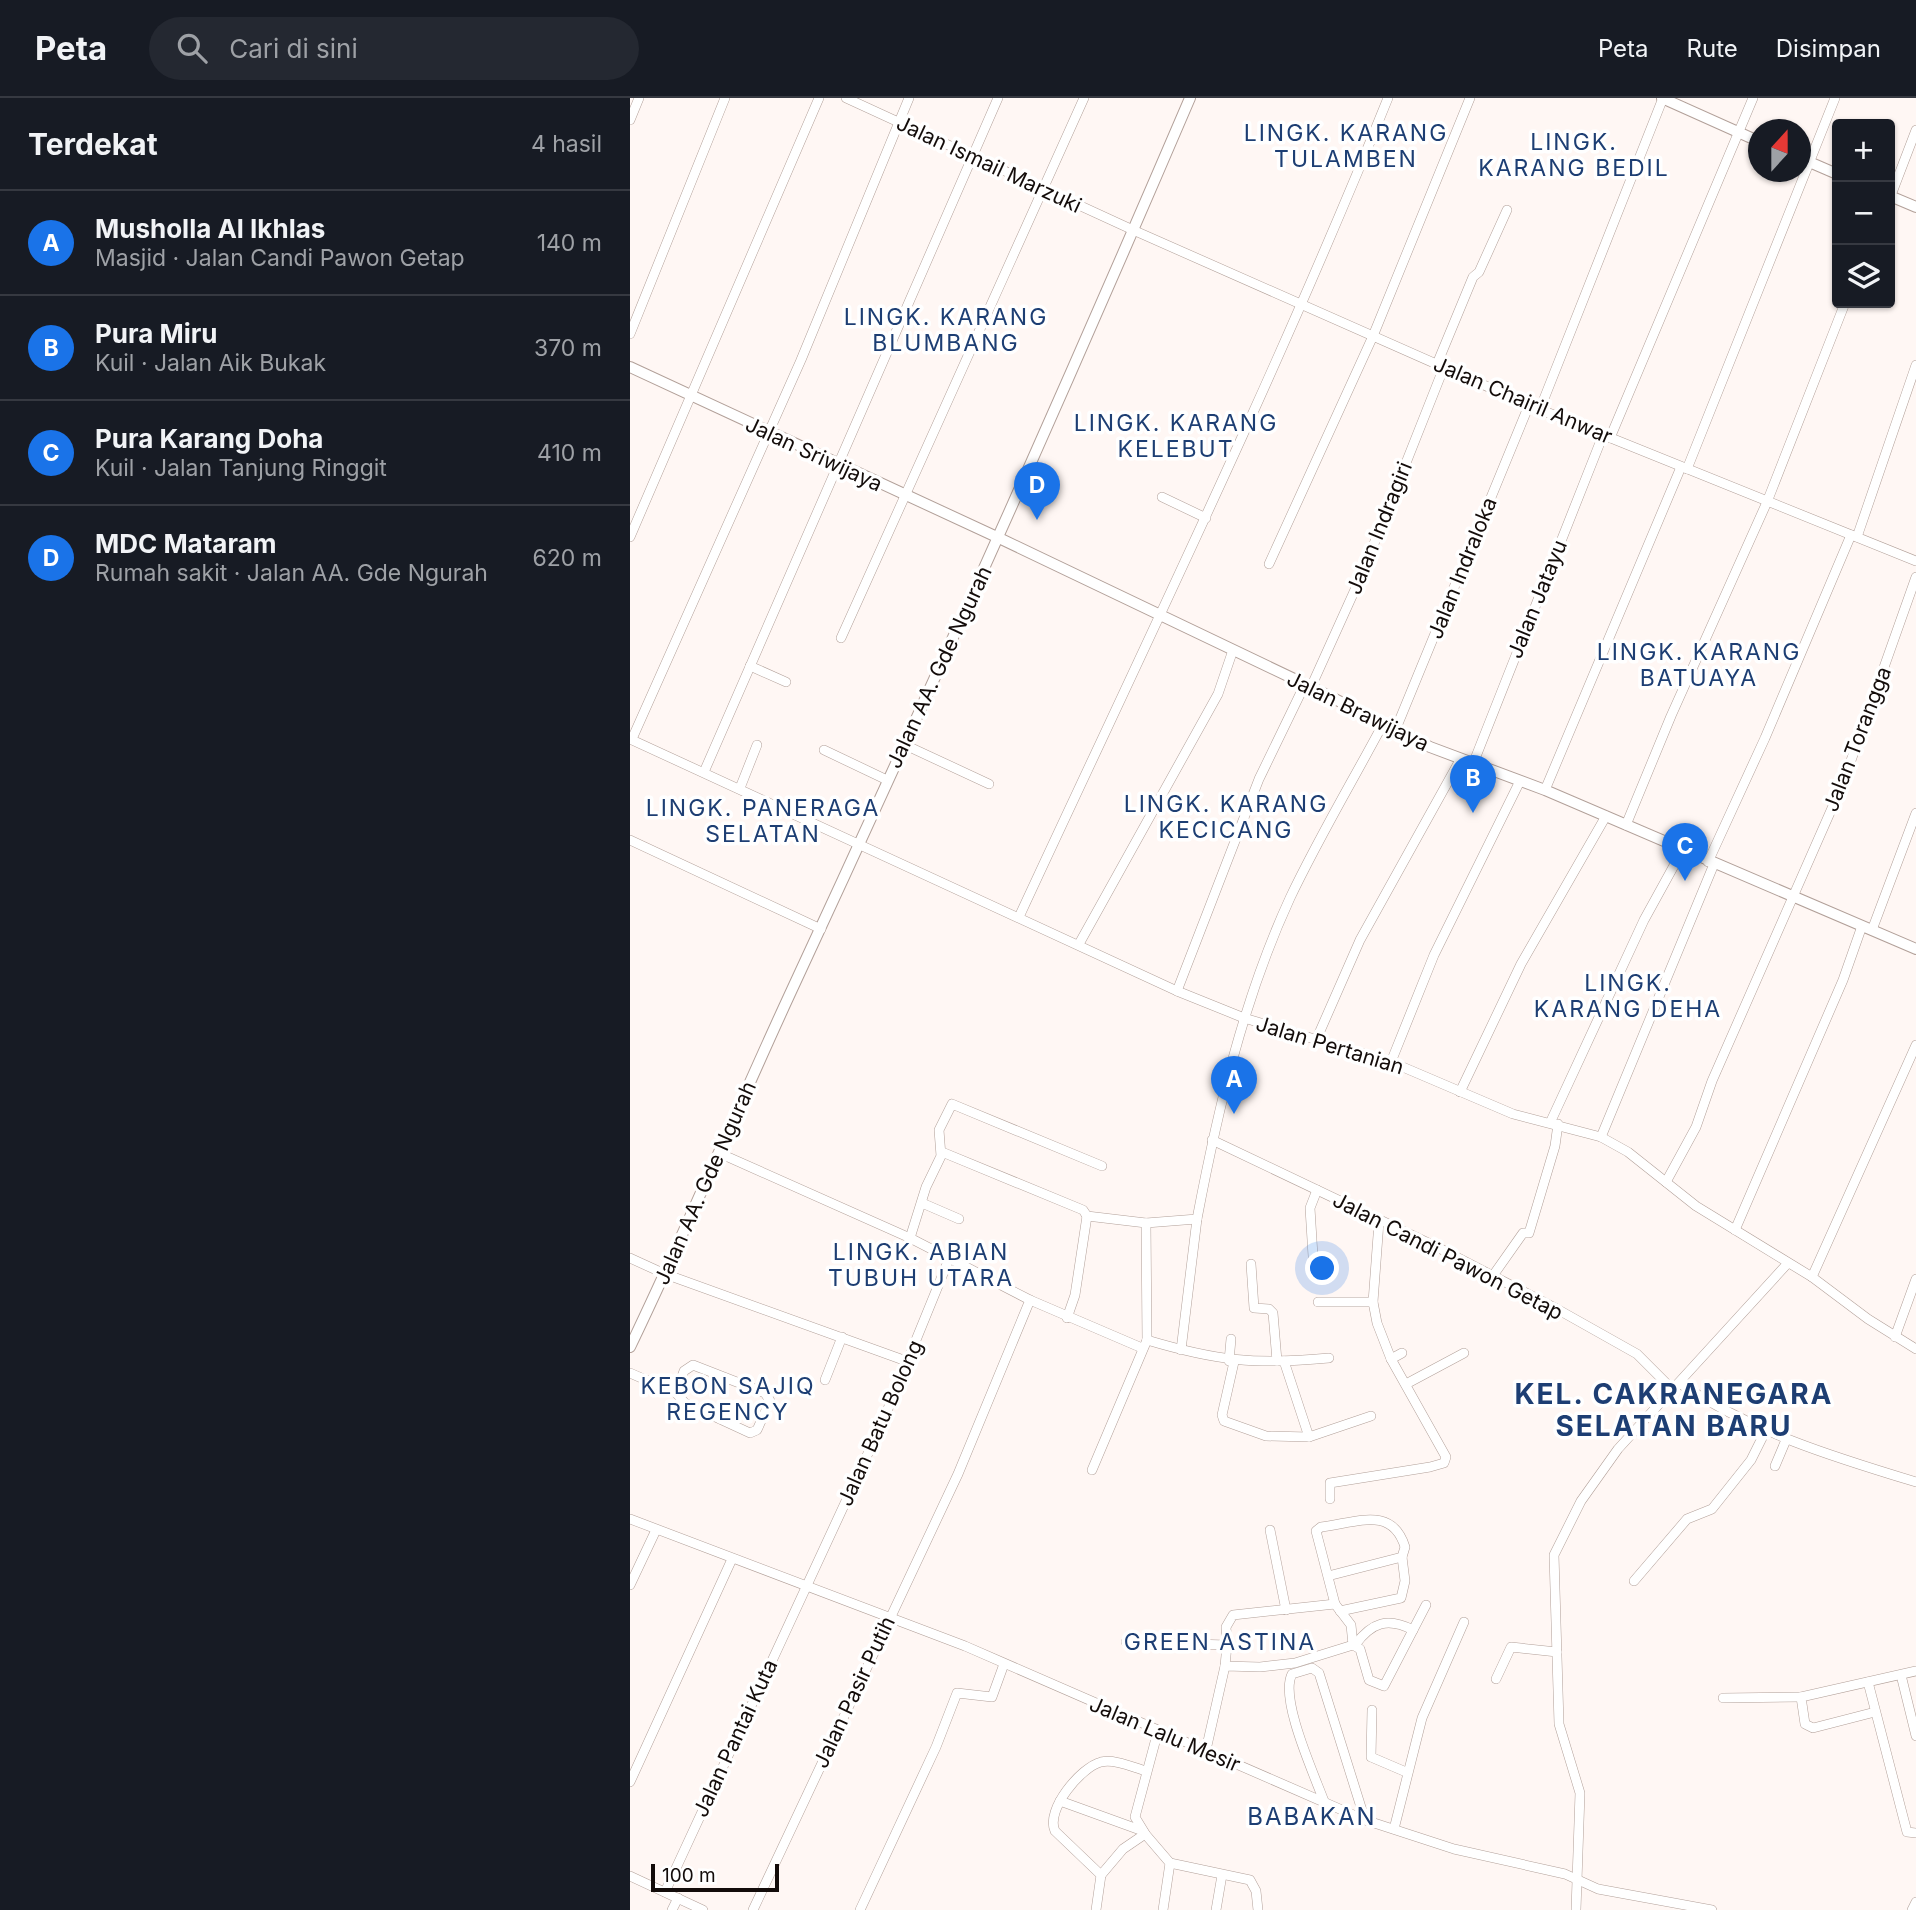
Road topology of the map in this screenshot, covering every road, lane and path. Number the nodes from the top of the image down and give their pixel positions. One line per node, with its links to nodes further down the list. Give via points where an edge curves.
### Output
1 (639, 98): 14 (street)
2 (725, 98): 32 (street)
3 (819, 98): 37 (street)
4 (846, 98): 15 (street, Jalan Ismail Marzuki)
5 (909, 98): 15 (street)
6 (998, 98): 20 (street)
7 (1084, 98): 25 (street)
8 (1190, 98): 29 (main road, Jalan AA. Gde Ngurah)
9 (1388, 98): 30 (street)
10 (1470, 98): 33 (street)
11 (1662, 98): 17 (main road); 39 (street)
12 (1753, 98): 17 (street, Jalan Jatayu)
13 (1835, 98): 19 (street)
14 (630, 120)
15 (899, 123): 20 (street, Jalan Ismail Marzuki); 40 (street)
16 (1916, 130): 24 (street)
17 (1737, 132): 18 (main road); 41 (street, Jalan Jatayu)
18 (1748, 136)
19 (1811, 148)
20 (973, 157): 25 (street, Jalan Ismail Marzuki); 42 (street)
21 (1811, 163): 22 (main road)
22 (1832, 172)
23 (1796, 182): 43 (street)
24 (1895, 184)
25 (1045, 190): 29 (street, Jalan Ismail Marzuki); 44 (street)
26 (1895, 199): 27 (main road)
27 (1916, 207)
28 (1507, 210): 35 (street, Jalan Indragiri, via 1473,277)
29 (1133, 230): 30 (street, Jalan Chairil Anwar); 50 (main road, Jalan AA. Gde Ngurah)
30 (1301, 304): 33 (street, Jalan Chairil Anwar); 47 (street)
31 (1843, 308): 46 (street)
32 (630, 334)
33 (1373, 336): 35 (street, Jalan Chairil Anwar); 52 (street)
34 (1916, 365): 48 (street)
35 (1441, 366): 38 (street, Jalan Chairil Anwar); 59 (street, Jalan Indragiri, via 1362,574)
36 (630, 367): 37 (main road, Jalan Sriwijaya)
37 (691, 395): 40 (main road, Jalan Sriwijaya); 49 (street)
38 (1529, 405): 39 (street, Jalan Chairil Anwar); 61 (street, Jalan Indraloka)
39 (1540, 409): 41 (street, Jalan Chairil Anwar)
40 (769, 432): 42 (main road, Jalan Sriwijaya); 62 (street)
41 (1607, 437): 43 (street, Jalan Chairil Anwar); 67 (street, Jalan Jatayu)
42 (841, 465): 44 (main road, Jalan Sriwijaya); 57 (street)
43 (1684, 468): 46 (street, Jalan Chairil Anwar); 73 (street)
44 (905, 497): 50 (main road, Jalan Sriwijaya); 55 (street)
45 (1162, 497): 47 (street)
46 (1768, 502): 48 (street, Jalan Chairil Anwar); 76 (street)
47 (1206, 518): 54 (street)
48 (1854, 536): 51 (street, Jalan Chairil Anwar); 80 (street)
49 (630, 537)
50 (999, 538): 54 (main road, Jalan Brawijaya); 63 (main road, Jalan AA. Gde Ngurah)
51 (1916, 561)
52 (1269, 564)
53 (1916, 577): 81 (street, Jalan Torangga, via 1843,783)
54 (1160, 615): 56 (main road, Jalan Brawijaya); 82 (street)
55 (841, 638)
56 (1233, 650): 59 (main road, Jalan Brawijaya); 85 (street, via 1218,694)
57 (750, 666): 58 (street); 68 (street)
58 (786, 682)
59 (1308, 685): 60 (main road, Jalan Brawijaya); 87 (street, Jalan Indragiri, via 1259,779)
60 (1383, 724): 61 (main road, Jalan Brawijaya); 88 (street, via 1290,898)
61 (1395, 730): 66 (main road, Jalan Brawijaya)
62 (631, 739): 68 (street, Jalan Pertanian)
63 (903, 744): 69 (main road, Jalan AA. Gde Ngurah); 71 (street)
64 (757, 745): 72 (street)
65 (824, 750): 69 (street)
66 (1460, 760): 67 (main road, Jalan Brawijaya); 89 (street, via 1360,940)
67 (1473, 764): 70 (main road, Jalan Brawijaya)
68 (704, 772): 72 (street, Jalan Pertanian)
69 (887, 780): 78 (main road, Jalan AA. Gde Ngurah)
70 (1520, 781): 73 (main road, Jalan Brawijaya); 91 (street, via 1434,955)
71 (989, 785)
72 (740, 788): 78 (street, Jalan Pertanian)
73 (1545, 790): 75 (main road, Jalan Brawijaya)
74 (1916, 813): 83 (street)
75 (1606, 817): 76 (main road, Jalan Brawijaya); 92 (street, via 1521,964)
76 (1626, 825): 79 (main road, Jalan Brawijaya)
77 (630, 840): 84 (street)
78 (860, 845): 82 (street, Jalan Pertanian); 84 (main road, Jalan AA. Gde Ngurah)
79 (1682, 851): 80 (main road, Jalan Brawijaya); 93 (street, via 1644,920)
80 (1711, 863): 81 (main road, Jalan Brawijaya); 94 (street)
81 (1793, 898): 83 (main road, Jalan Brawijaya); 99 (street, Jalan Torangga, via 1696,1127)
82 (1019, 917): 85 (street, Jalan Pertanian)
83 (1867, 928): 86 (main road, Jalan Brawijaya); 107 (street)
84 (821, 929): 97 (main road, Jalan AA. Gde Ngurah)
85 (1079, 944): 87 (street, Jalan Pertanian)
86 (1916, 950)
87 (1177, 992): 88 (street, Jalan Pertanian)
88 (1244, 1018): 89 (street, Jalan Pertanian); 95 (street)
89 (1317, 1038): 91 (street, Jalan Pertanian)
90 (1916, 1045): 116 (street)
91 (1391, 1062): 92 (street, Jalan Pertanian)
92 (1460, 1092): 93 (street, Jalan Pertanian, via 1509,1112)
93 (1554, 1123): 94 (street, Jalan Pertanian); 115 (street, via 1555,1146 1529,1233 1523,1233)
94 (1601, 1137): 99 (street, Jalan Pertanian)
95 (1212, 1140): 100 (street, Jalan Candi Pawon Getap); 104 (street)
96 (942, 1152): 98 (street, via 939,1130 952,1104); 101 (street); 102 (street, via 1083,1210)
97 (719, 1153): 108 (street); 114 (main road, Jalan AA. Gde Ngurah)
98 (1102, 1166)
99 (1666, 1182): 107 (street, Jalan Pertanian)
100 (1317, 1190): 105 (street, Jalan Candi Pawon Getap); 113 (street, via 1310,1208)
101 (922, 1203): 103 (street); 108 (street)
102 (1087, 1216): 106 (street); 121 (street)
103 (959, 1219)
104 (1196, 1219): 106 (street); 128 (street)
105 (1379, 1222): 115 (street, Jalan Candi Pawon Getap); 120 (street)
106 (1146, 1223): 125 (street)
107 (1735, 1230): 111 (street, Jalan Pertanian)
108 (910, 1238): 110 (street)
109 (630, 1258): 114 (street)
110 (951, 1260): 118 (street); 135 (street, Jalan Batu Bolong)
111 (1788, 1263): 116 (street, Jalan Pertanian); 139 (street)
112 (1251, 1264): 134 (street, via 1254,1308 1273,1313)
113 (1314, 1272)
114 (665, 1274): 122 (street); 126 (main road, Jalan AA. Gde Ngurah)
115 (1492, 1277): 139 (street, Jalan Candi Pawon Getap, via 1637,1354)
116 (1812, 1277): 123 (street, Jalan Pertanian)
117 (1916, 1279): 123 (street)
118 (1030, 1300): 121 (street); 161 (street, Jalan Pasir Putih, via 958,1475)
119 (1318, 1302): 120 (street)
120 (1373, 1302): 132 (street)
121 (1067, 1318): 125 (street)
122 (842, 1337): 135 (street); 137 (street)
123 (1895, 1337): 127 (street, Jalan Pertanian)
124 (1231, 1339): 133 (street)
125 (1144, 1344): 128 (street); 146 (street)
126 (630, 1347)
127 (1916, 1349)
128 (1181, 1350): 133 (street)
129 (1402, 1353): 132 (street)
130 (1464, 1353): 138 (street)
131 (1328, 1358): 134 (street)
132 (1391, 1359): 138 (street)
133 (1231, 1361): 134 (street); 143 (street, via 1222,1418 1266,1436)
134 (1280, 1361): 143 (street)
135 (909, 1362): 157 (street, Jalan Batu Bolong)
136 (630, 1373): 140 (street)
137 (825, 1380)
138 (1406, 1384): 148 (street, via 1446,1454 1444,1463 1330,1483)
139 (1676, 1386): 142 (street, Jalan Candi Pawon Getap); 167 (street, via 1618,1448 1569,1521 1553,1559)
140 (676, 1393): 140 (street, via 685,1404 752,1433 770,1401 765,1393 693,1365 684,1371)
141 (1371, 1416): 143 (street)
142 (1765, 1432): 144 (street, Jalan Candi Pawon Getap); 155 (street, via 1751,1460 1712,1509 1687,1519)
143 (1309, 1437)
144 (1786, 1440): 145 (street); 147 (street, Jalan Candi Pawon Getap)
145 (1775, 1466)
146 (1092, 1470)
147 (1916, 1482)
148 (1330, 1499)
149 (630, 1519): 150 (street, Jalan Lalu Mesir)
150 (656, 1530): 153 (street, Jalan Lalu Mesir); 156 (street)
151 (1270, 1530): 160 (street)
152 (1402, 1557): 154 (street); 154 (street, via 1403,1539 1384,1519 1321,1527 1316,1531); 159 (street, via 1405,1581 1401,1598)
153 (732, 1559): 157 (street, Jalan Lalu Mesir); 184 (street)
154 (1328, 1576): 159 (street)
155 (1634, 1581)
156 (630, 1585)
157 (807, 1585): 161 (street, Jalan Lalu Mesir); 196 (street, Jalan Pantai Kuta)
158 (1426, 1605): 163 (street)
159 (1338, 1607): 160 (street); 166 (street, via 1351,1625)
160 (1286, 1610): 165 (street, via 1233,1615 1227,1621)
161 (888, 1619): 168 (street, Jalan Lalu Mesir); 202 (street, Jalan Pasir Putih)
162 (1464, 1622): 183 (street, via 1422,1718)
163 (1413, 1630): 166 (street, via 1394,1621 1381,1623); 166 (street, via 1384,1686 1367,1677 1360,1650)
164 (1126, 1642): 165 (street)
165 (1227, 1645): 169 (street)
166 (1354, 1645): 169 (street, via 1295,1663)
167 (1557, 1652): 172 (street, via 1511,1647); 195 (street, via 1559,1724 1580,1793)
168 (1004, 1664): 179 (street, Jalan Lalu Mesir); 203 (street, via 992,1697 957,1693)
169 (1225, 1665): 181 (street)
170 (1916, 1671): 171 (street)
171 (1901, 1675): 173 (street); 176 (street)
172 (1496, 1679)
173 (1868, 1682): 174 (street); 178 (street)
174 (1801, 1697): 175 (street); 178 (street, via 1805,1724 1813,1728)
175 (1723, 1698)
176 (1912, 1708): 180 (street)
177 (1372, 1710): 183 (street, via 1372,1758)
178 (1875, 1712): 190 (street, via 1907,1832)
179 (1158, 1731): 181 (street, Jalan Lalu Mesir); 182 (street)
180 (1916, 1736)
181 (1206, 1750): 186 (street, Jalan Lalu Mesir)
182 (1146, 1770): 185 (street, via 1111,1762 1094,1765); 189 (street, via 1135,1812)
183 (1406, 1772): 188 (street)
184 (630, 1782)
185 (1060, 1801): 189 (street); 192 (street, via 1052,1824)
186 (1325, 1804): 187 (street, Jalan Lalu Mesir); 187 (street, via 1296,1732 1290,1678 1314,1668 1320,1673)
187 (1365, 1820): 188 (street, Jalan Lalu Mesir)
188 (1394, 1829): 195 (street, Jalan Lalu Mesir)
189 (1144, 1832): 191 (street); 192 (street)
190 (1916, 1833)
191 (1170, 1863): 193 (street); 205 (street)
192 (1101, 1875): 204 (street)
193 (1222, 1875): 206 (street); 207 (street, via 1250,1881)
194 (630, 1876): 196 (street)
195 (1577, 1879): 199 (street, Jalan Lalu Mesir, via 1598,1889); 208 (street)
196 (665, 1892): 197 (street)
197 (678, 1898): 200 (street); 201 (street)
198 (1916, 1902): 209 (street)
199 (1706, 1909)
200 (672, 1910)
201 (703, 1910)
202 (753, 1910)
203 (860, 1910)
204 (1096, 1910)
205 (1163, 1910)
206 (1216, 1910)
207 (1258, 1910)
208 (1576, 1910)
209 (1912, 1910)

